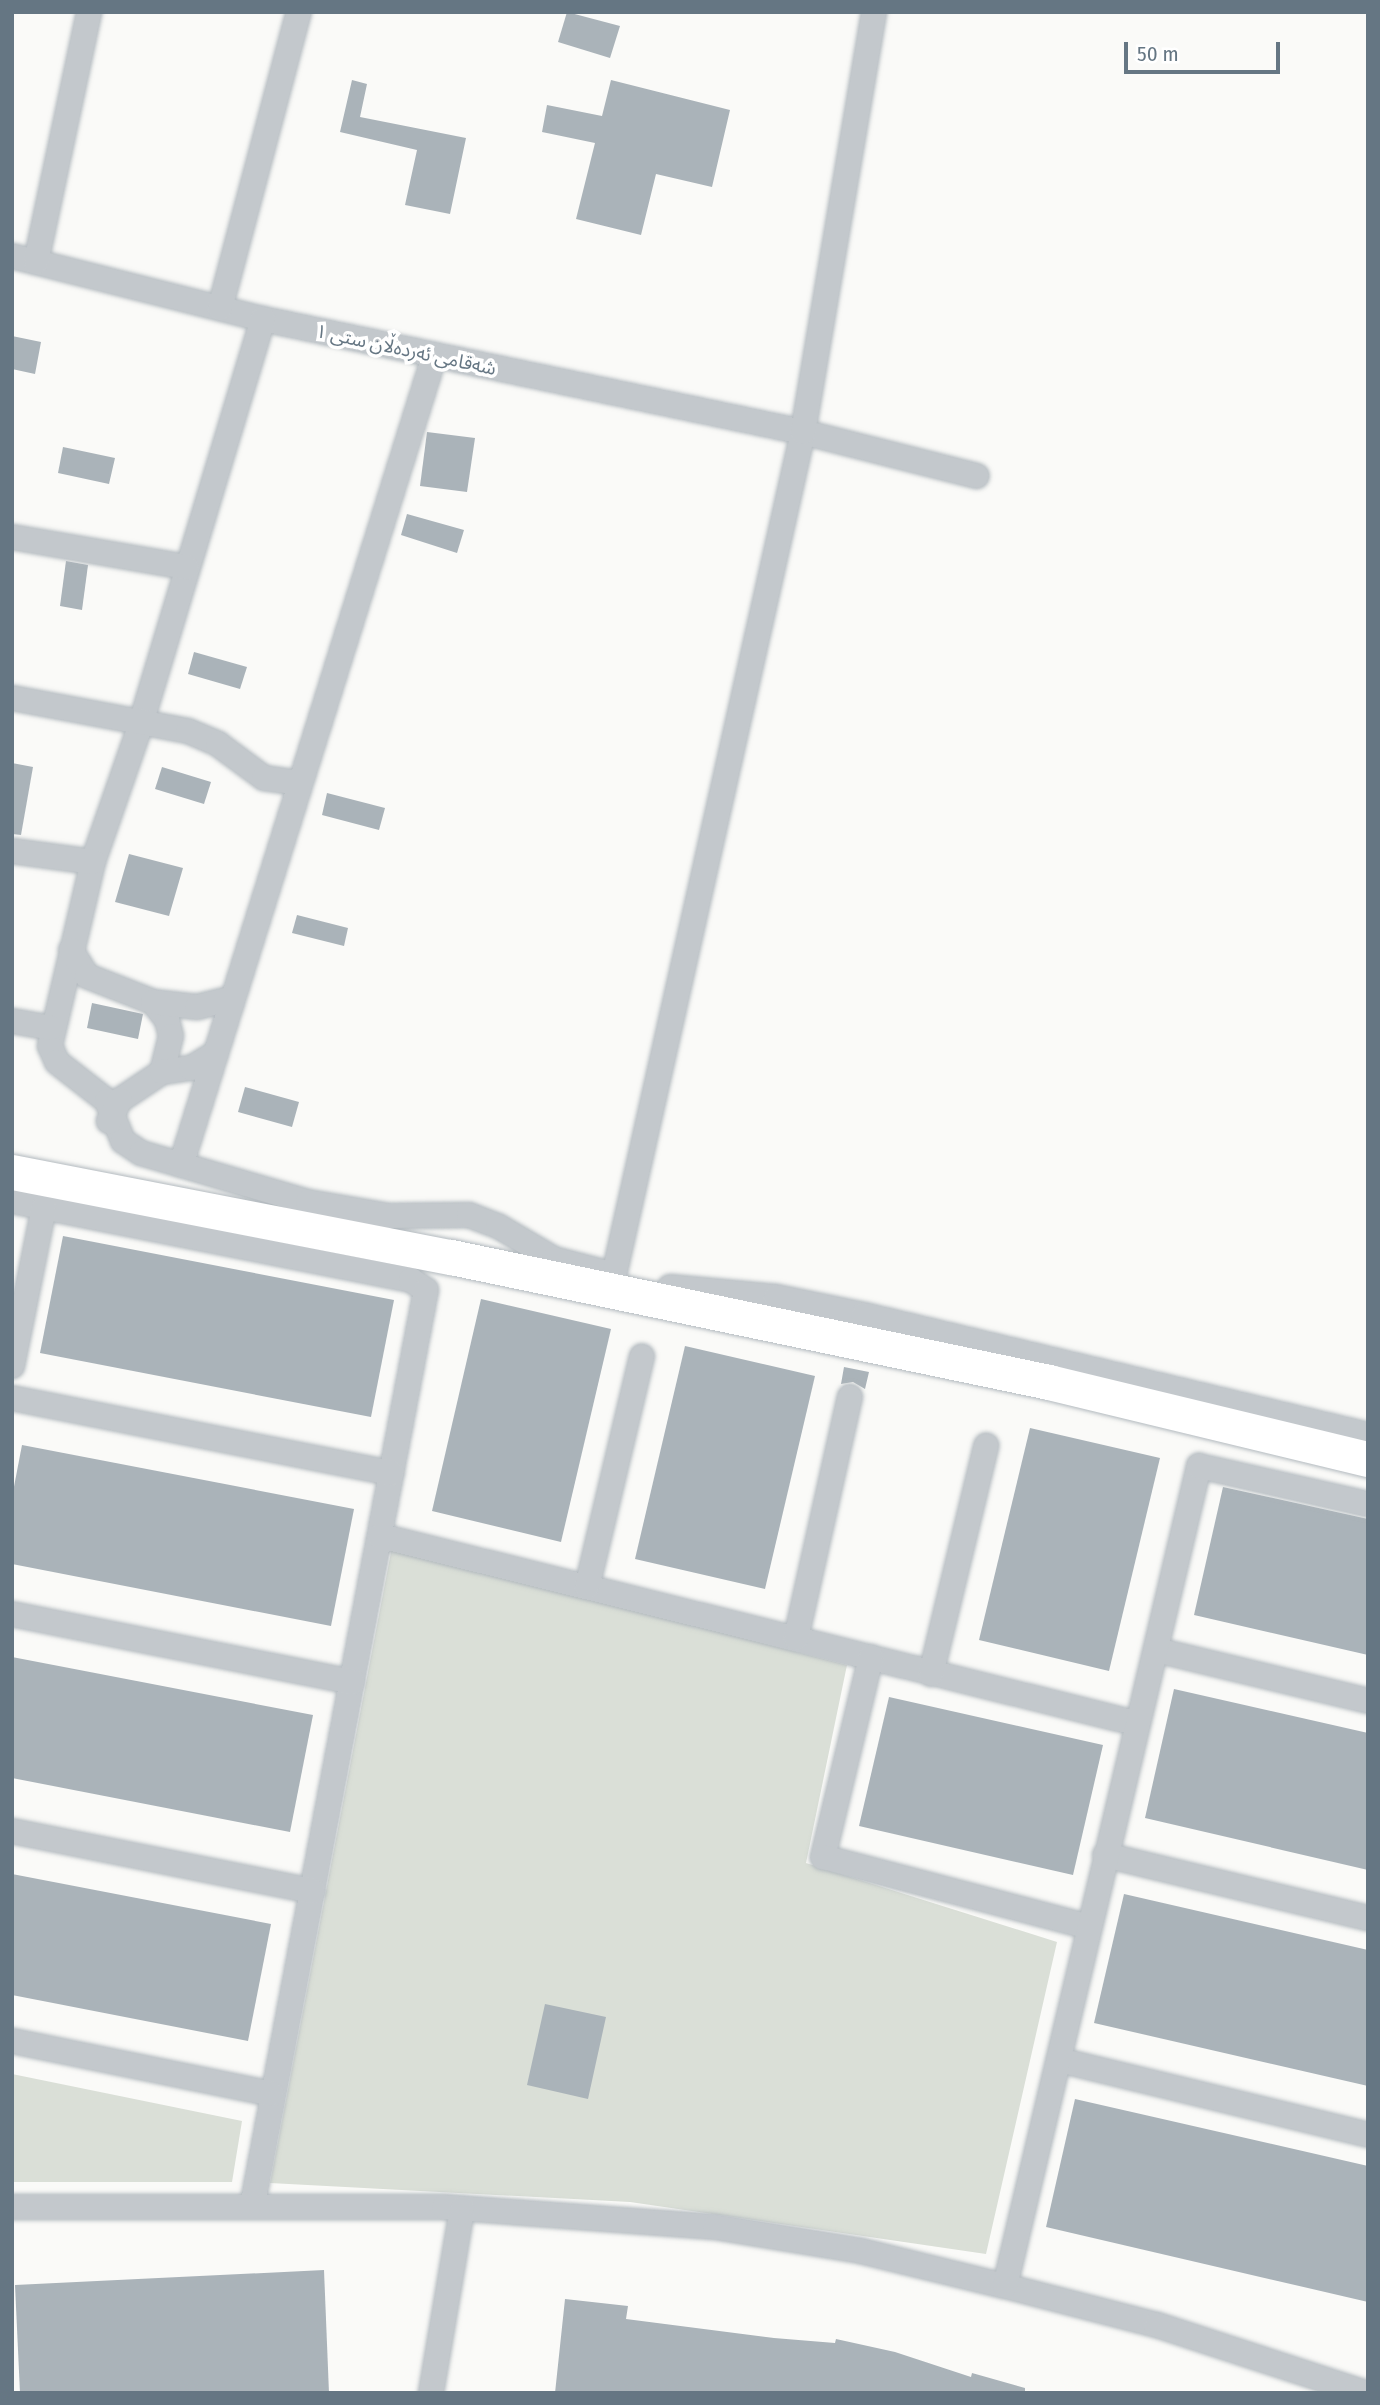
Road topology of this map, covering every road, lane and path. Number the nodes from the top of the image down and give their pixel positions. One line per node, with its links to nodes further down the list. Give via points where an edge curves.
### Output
1 (89, 12): 4 (street)
2 (299, 12): 5 (street)
3 (874, 12): 8 (street)
4 (24, 259): 5 (street, شەقامی ئەردەڵان ستی ١)
5 (220, 308): 6 (street, شەقامی ئەردەڵان ستی ١)
6 (263, 319): 7 (street, شەقامی ئەردەڵان ستی ١); 11 (street)
7 (434, 358): 8 (street, شەقامی ئەردەڵان ستی ١); 14 (street)
8 (803, 432): 9 (street, شەقامی ئەردەڵان ستی ١); 29 (street)
9 (977, 476)
10 (12, 537): 11 (street)
11 (186, 567): 13 (street)
12 (12, 698): 13 (street)
13 (142, 721): 14 (street, via 188,731 218,744 264,778); 16 (street)
14 (299, 783): 18 (street)
15 (12, 851): 16 (street)
16 (93, 862): 17 (street)
17 (71, 950): 19 (street, via 87,976); 21 (street)
18 (233, 998): 19 (street, via 197,1007); 22 (street)
19 (153, 1002): 23 (street, via 167,1020 171,1036)
20 (12, 1021): 21 (street)
21 (50, 1028): 24 (street, via 50,1046 57,1062 107,1101)
22 (216, 1053): 23 (street, via 191,1068); 25 (street)
23 (162, 1072): 24 (street, via 120,1100)
24 (110, 1120): 25 (street, via 123,1141 141,1153)
25 (181, 1165): 29 (street, via 308,1202 388,1216 469,1215 498,1226 554,1259)
26 (12, 1172): 36 (street, via 451,1257 1049,1382)
27 (12, 1201): 28 (street)
28 (44, 1207): 31 (street); 37 (street, via 420,1284 426,1297)
29 (614, 1275): 34 (street, via 864,1315)
30 (642, 1356): 40 (street)
31 (12, 1366)
32 (850, 1397): 42 (street)
33 (12, 1398): 37 (street)
34 (1368, 1435)
35 (986, 1446): 45 (street)
36 (1368, 1459)
37 (392, 1473): 39 (street)
38 (1368, 1504): 43 (street, via 1199,1466)
39 (380, 1536): 40 (street); 46 (street)
40 (587, 1587): 42 (street)
41 (12, 1614): 46 (street)
42 (796, 1638): 44 (street)
43 (1156, 1650): 47 (street); 48 (street)
44 (871, 1657): 45 (street); 53 (street, via 823,1857)
45 (931, 1674): 48 (street)
46 (352, 1682): 51 (street)
47 (1368, 1701)
48 (1135, 1723): 50 (street)
49 (12, 1831): 51 (street)
50 (1105, 1854): 52 (street); 53 (street)
51 (313, 1891): 56 (street)
52 (1368, 1918)
53 (1089, 1927): 55 (street)
54 (12, 2041): 56 (street)
55 (1059, 2060): 57 (street); 61 (street)
56 (271, 2094): 59 (street)
57 (1368, 2135)
58 (12, 2207): 59 (street)
59 (252, 2207): 60 (street)
60 (461, 2209): 61 (street, via 715,2228 861,2251); 62 (street)
61 (1006, 2286): 63 (street, via 1157,2325)
62 (431, 2393)
63 (1365, 2393)

